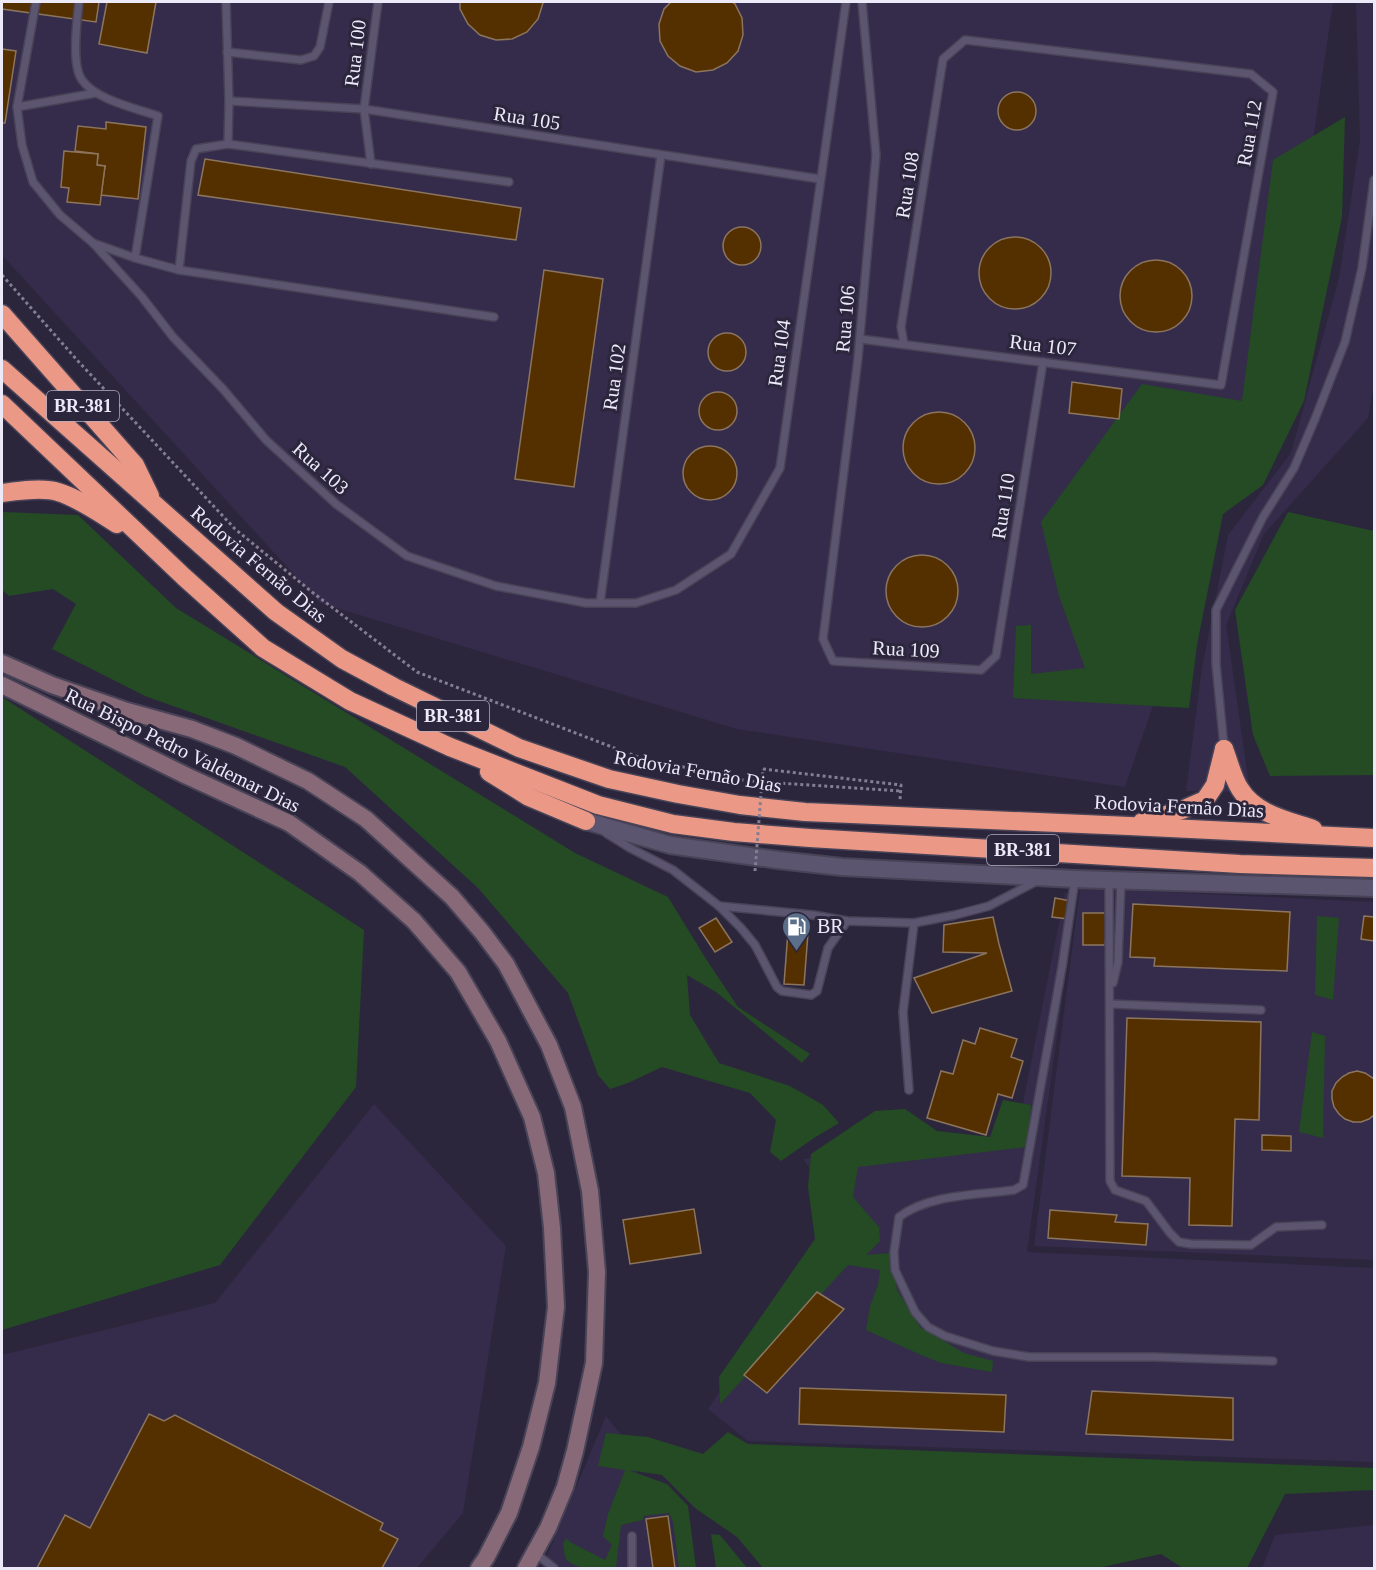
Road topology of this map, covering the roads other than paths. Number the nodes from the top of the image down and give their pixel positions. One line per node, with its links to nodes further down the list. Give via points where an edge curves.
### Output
1 (36, 2): 12 (lane, Rua 103)
2 (79, 2): 10 (lane, via 75,31 77,62 81,80)
3 (226, 2): 9 (lane)
4 (328, 2): 9 (lane, via 320,47 314,56 301,60)
5 (378, 2): 13 (lane, Rua 100)
6 (846, 2): 17 (lane, Rua 104)
7 (862, 2): 25 (lane, Rua 106, via 876,154)
8 (965, 40): 26 (lane, Rua 108, via 943,59 901,327); 29 (lane, Rua 112, via 1251,74 1273,92)
9 (227, 52): 11 (lane)
10 (96, 93): 12 (lane); 21 (lane, via 158,116)
11 (229, 101): 13 (lane, Rua 105); 14 (lane)
12 (17, 107): 20 (lane, Rua 103, via 22,145 33,182 60,215)
13 (364, 109): 15 (lane, Rua 105); 16 (lane, Rua 100)
14 (228, 144): 16 (lane); 22 (lane, via 196,149 191,161)
15 (661, 155): 17 (lane, Rua 105); 34 (lane, Rua 102)
16 (370, 164): 19 (lane)
17 (820, 179): 34 (lane, Rua 104, via 780,468 731,554 676,590 636,603)
18 (1374, 180): 40 (lane, via 1362,268 1345,342 1294,468 1263,517 1216,610 1216,664)
19 (509, 182)
20 (93, 243): 21 (lane, Rua 103); 34 (lane, Rua 103, via 266,440 336,504 407,556 496,586)
21 (135, 258): 22 (lane, Rua 103)
22 (179, 270): 24 (lane, Rua 103)
23 (2, 314): 32 (highway, BR-381, via 135,465)
24 (494, 317)
25 (860, 339): 26 (lane, Rua 107); 35 (lane, Rua 106)
26 (904, 344): 27 (lane, Rua 107)
27 (1043, 362): 29 (lane, Rua 107); 36 (lane, Rua 110)
28 (2, 369): 32 (highway, Rodovia Fernão Dias / BR-381)
29 (1221, 385)
30 (2, 404): 33 (highway, BR-381)
31 (2, 493): 33 (highway, BR-381, via 57,491)
32 (155, 505): 42 (highway, Rodovia Fernão Dias / BR-381, via 276,612 342,659 519,748 609,779 740,805 805,812)
33 (144, 540): 39 (highway, BR-381, via 263,648 350,701)
34 (600, 603)
35 (823, 639): 36 (lane, Rua 109, via 832,661 981,670)
36 (996, 656)
37 (2, 663): 60 (main road, Rua Bispo Pedro Valdemar Dias, via 52,685 192,729 308,781 366,819 452,897 506,964 549,1045 573,1107 590,1191 597,1272 594,1363 583,1415 565,1487)
38 (2, 685): 61 (main road, Rua Bispo Pedro Valdemar Dias, via 289,823 360,873 414,921 458,972 498,1041 532,1117 546,1173 556,1307 547,1383 531,1447 508,1513)
39 (450, 747): 41 (highway, BR-381, via 529,797); 45 (highway, BR-381, via 598,805 673,824 810,838)
40 (1224, 749): 42 (highway, via 1215,785 1205,800); 43 (highway, BR-381, via 1239,788 1252,804)
41 (586, 821): 46 (street, BR-381, via 670,845 778,860); 50 (lane, via 673,870)
42 (1129, 826): 43 (highway, Rodovia Fernão Dias / BR-381)
43 (1335, 836): 44 (highway, Rodovia Fernão Dias / BR-381)
44 (1374, 838)
45 (1374, 868)
46 (1044, 878): 47 (street, BR-381); 52 (lane, via 989,906)
47 (1075, 879): 48 (street, BR-381); 58 (lane, via 1023,1185 1014,1190 939,1199 905,1212 899,1217 895,1270 915,1312 928,1327 993,1351 1029,1357)
48 (1115, 880): 49 (street, BR-381); 53 (lane); 53 (lane, via 1118,962)
49 (1374, 888)
50 (719, 906): 51 (lane); 51 (lane, via 755,945 777,987 812,996 818,991 828,948)
51 (848, 921): 52 (lane)
52 (914, 923): 56 (lane, via 903,1012)
53 (1110, 994): 54 (lane)
54 (1110, 1004): 55 (lane); 57 (lane, via 1110,1181 1115,1190 1146,1201 1179,1242 1251,1245 1276,1227)
55 (1261, 1010)
56 (909, 1090)
57 (1322, 1225)
58 (1273, 1361)
59 (632, 1536): 64 (lane)
60 (535, 1553): 62 (main road, Rua Bispo Pedro Valdemar Dias); 63 (lane)
61 (479, 1569)
62 (526, 1569)
63 (554, 1569)
64 (632, 1569)

